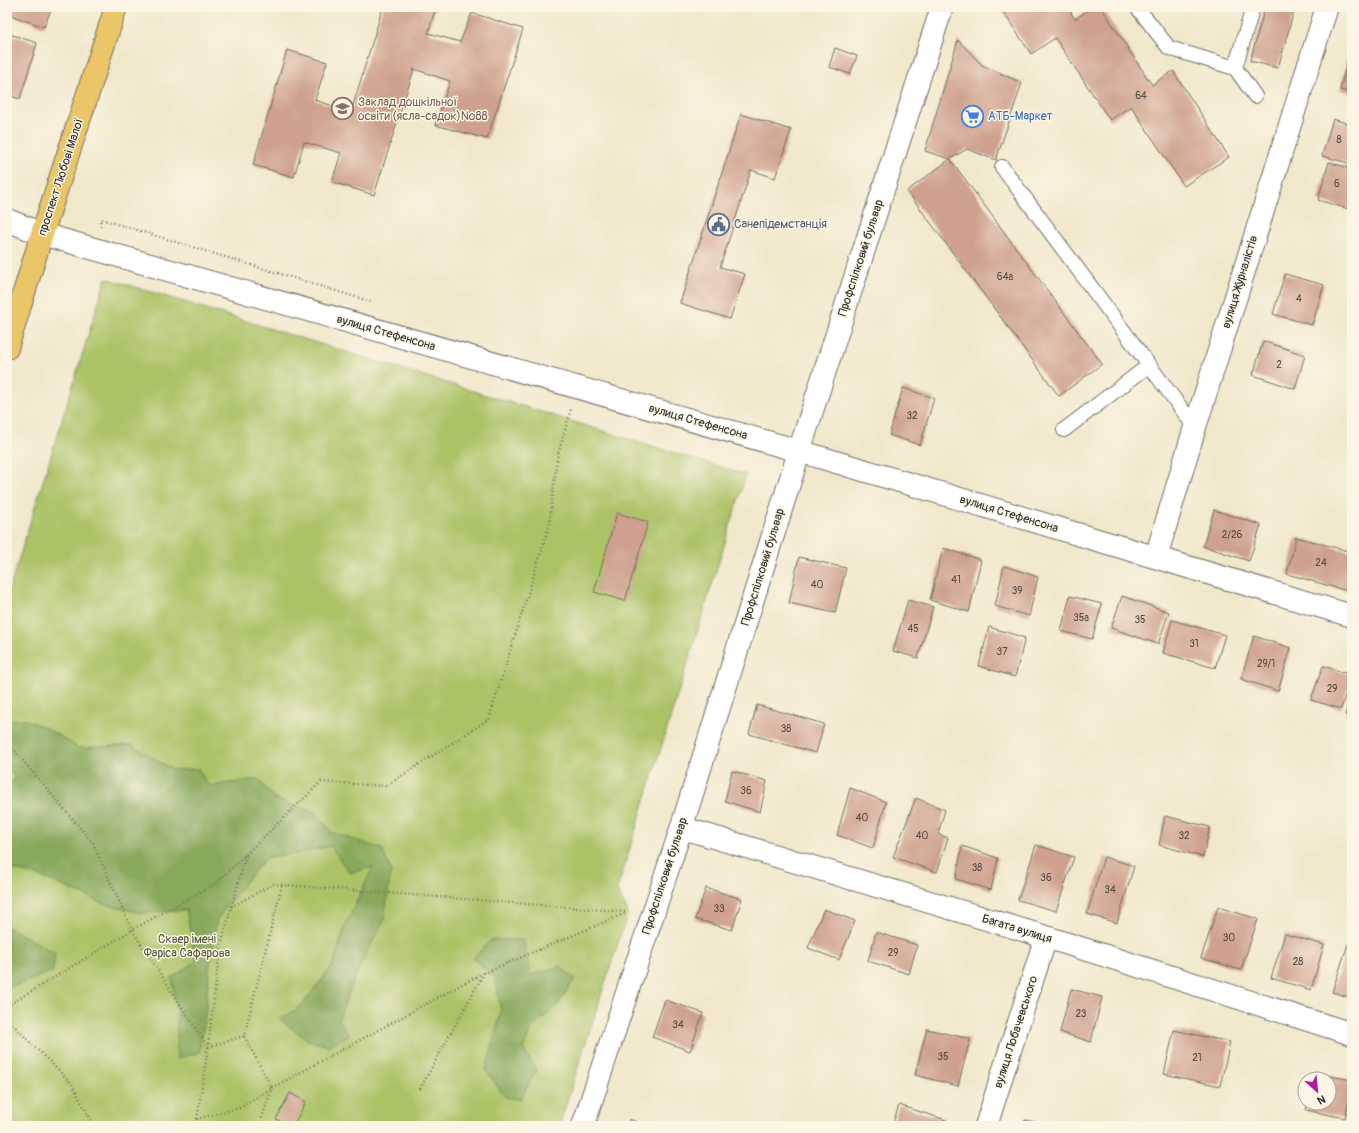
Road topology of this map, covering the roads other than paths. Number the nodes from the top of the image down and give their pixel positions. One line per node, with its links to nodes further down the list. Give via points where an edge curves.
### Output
1 (116, 7): 10 (main road, проспект Любові Малої)
2 (942, 7): 15 (street, Профспілковий бульвар)
3 (1136, 7): 6 (lane, via 1169,48)
4 (1253, 7): 6 (lane)
5 (1326, 7): 13 (street, вулиця Журналістів)
6 (1235, 68): 7 (lane)
7 (1255, 96)
8 (1002, 167): 12 (lane)
9 (7, 220): 10 (street, вулиця Стефенсона)
10 (42, 234): 11 (main road, проспект Любові Малої); 15 (street, вулиця Стефенсона)
11 (7, 348)
12 (1148, 366): 13 (lane); 14 (lane)
13 (1195, 427): 16 (street, вулиця Журналістів)
14 (1064, 430)
15 (799, 451): 16 (street, вулиця Стефенсона); 18 (street, Профспілковий бульвар)
16 (1156, 558): 17 (street, вулиця Стефенсона)
17 (1352, 616)
18 (681, 829): 19 (street, Багата вулиця); 21 (street, Профспілковий бульвар)
19 (1046, 937): 20 (street, Багата вулиця); 22 (street, вулиця Лобачевського)
20 (1352, 1034)
21 (583, 1126)
22 (986, 1126)

